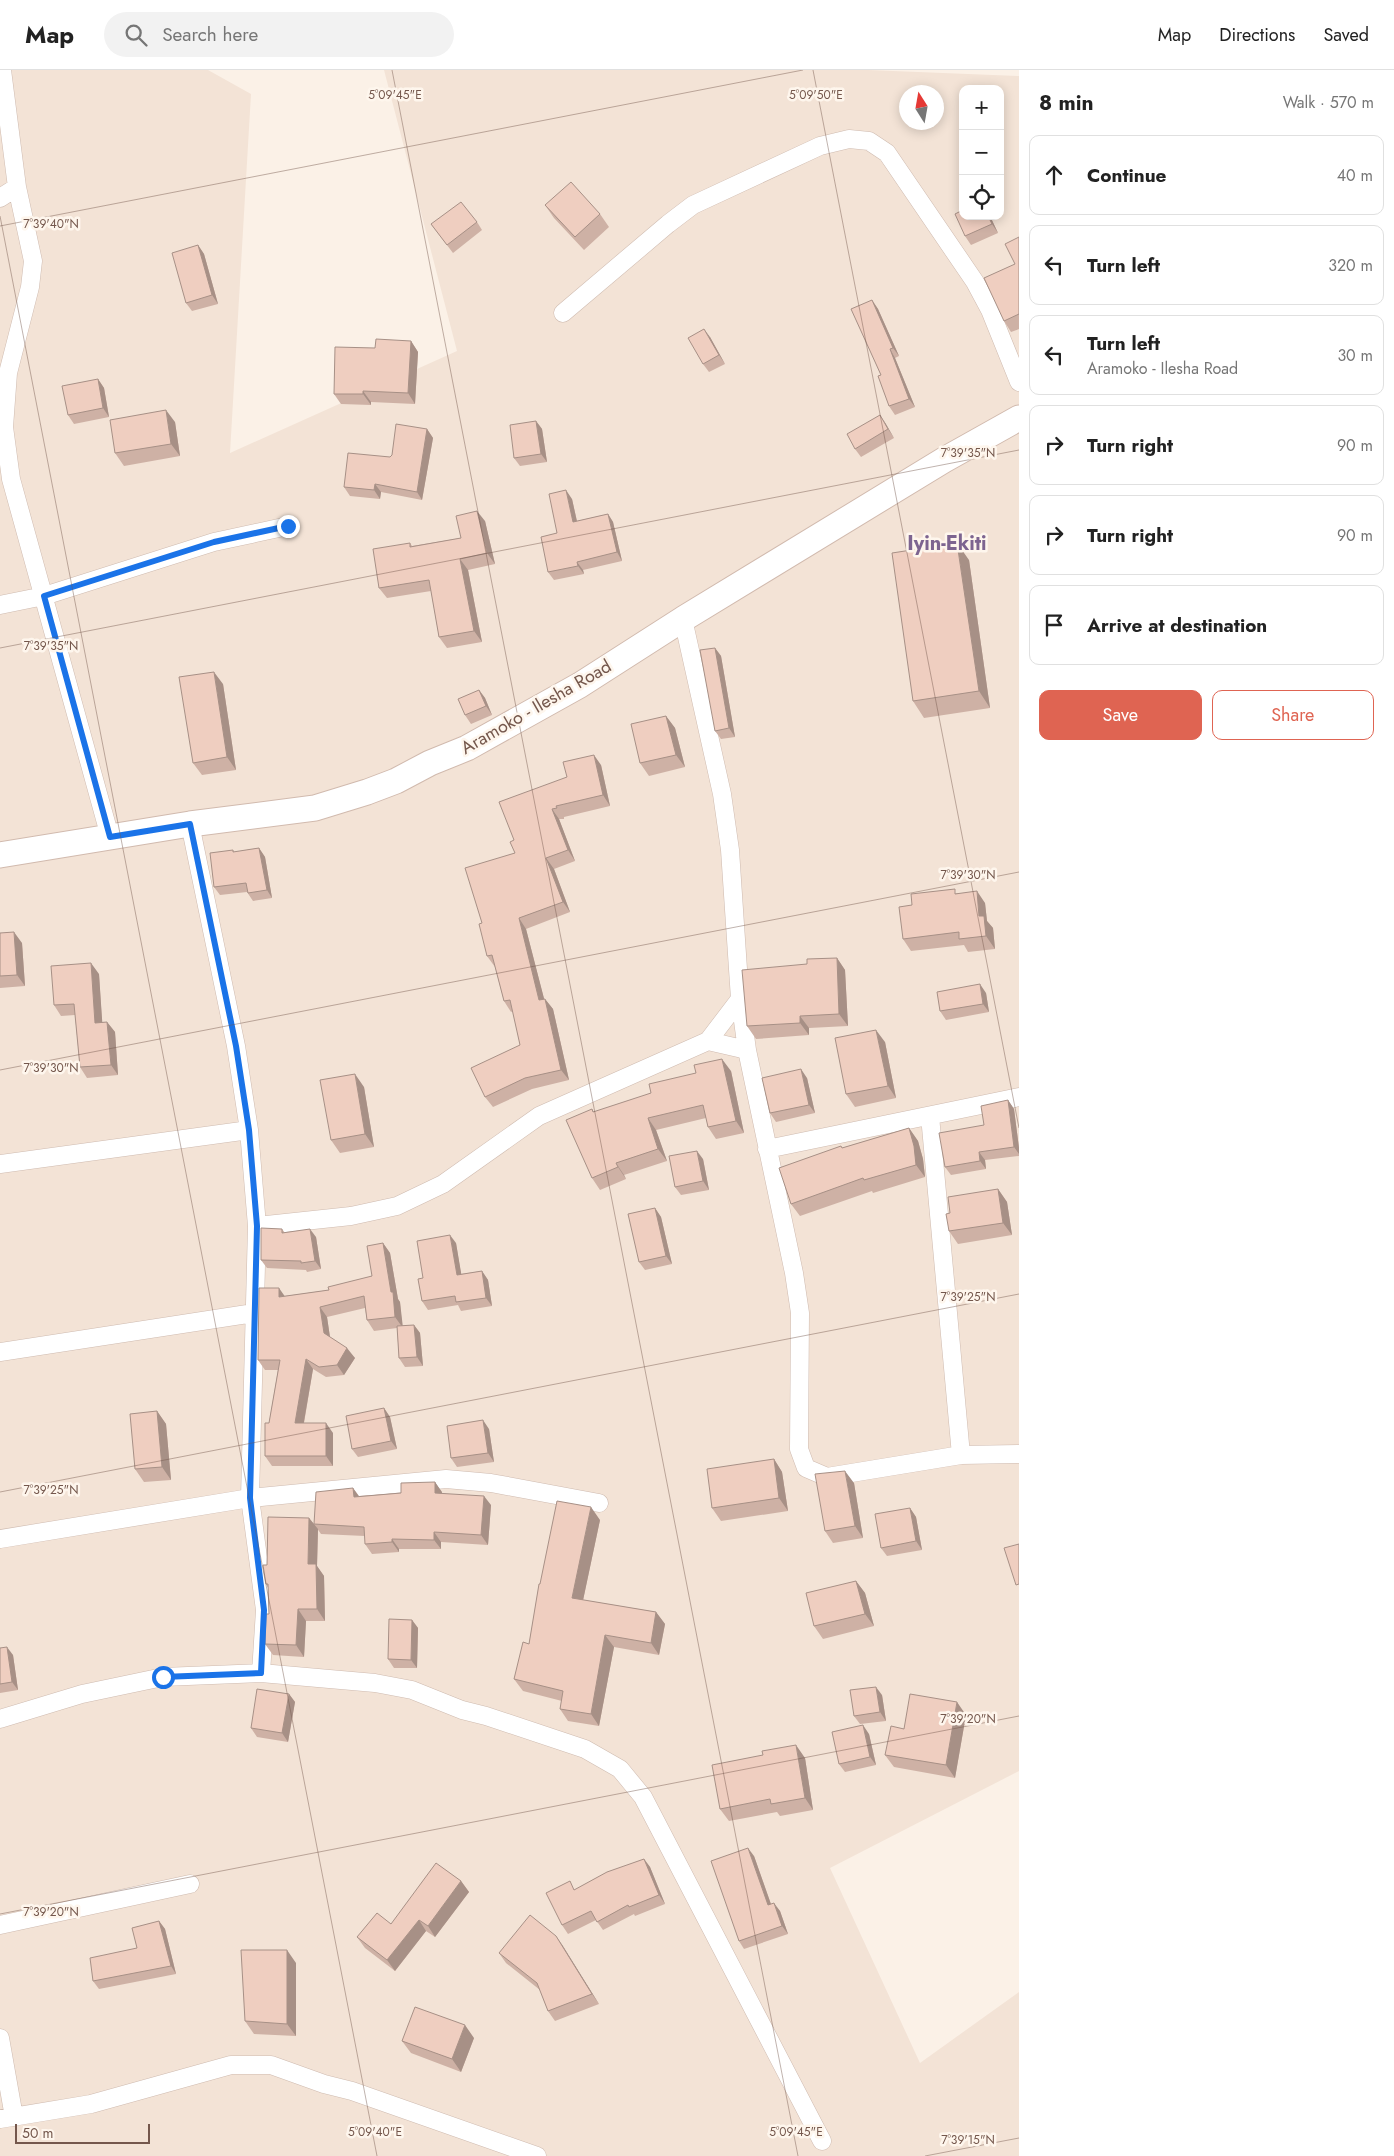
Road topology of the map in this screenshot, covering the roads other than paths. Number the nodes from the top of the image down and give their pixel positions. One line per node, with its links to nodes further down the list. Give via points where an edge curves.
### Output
1 (2, 70): 2 (street)
2 (17, 187): 3 (street); 8 (street, via 33,261 30,287 8,373 4,427 11,479)
3 (0, 198)
4 (563, 313): 5 (street, via 693,205 820,146 849,139 868,142 887,153 975,282)
5 (1019, 382)
6 (1019, 418): 10 (main road, Aramoko - Ilesha Road)
7 (288, 526): 8 (street, via 214,542)
8 (44, 596): 9 (street); 12 (street)
9 (0, 605)
10 (683, 619): 11 (main road, Aramoko - Ilesha Road, via 580,685 467,748 382,786 315,808); 14 (street, via 722,794 730,850)
11 (190, 824): 12 (main road, Aramoko - Ilesha Road); 19 (street, via 236,1046)
12 (110, 837): 13 (main road, Aramoko - Ilesha Road)
13 (0, 855)
14 (740, 999): 15 (street); 16 (street)
15 (708, 1041): 16 (street); 22 (street, via 538,1116 444,1184 398,1206 350,1216)
16 (747, 1050): 20 (street)
17 (1019, 1097): 18 (street)
18 (930, 1116): 20 (street); 26 (street)
19 (249, 1130): 21 (street); 22 (street)
20 (767, 1149): 26 (street, via 800,1313 799,1449 806,1468 826,1477)
21 (0, 1164)
22 (257, 1226): 23 (street)
23 (254, 1313): 24 (street); 27 (street)
24 (0, 1352)
25 (1019, 1454): 26 (street)
26 (961, 1455)
27 (250, 1498): 28 (street, via 446,1479 491,1483); 29 (street); 30 (street, via 264,1610)
28 (599, 1503)
29 (0, 1539)
30 (261, 1673): 31 (street, via 163,1677 82,1694); 36 (street, via 375,1683 412,1690 462,1710 585,1749 620,1769 643,1798)
31 (0, 1718)
32 (190, 1884): 33 (street)
33 (0, 1925)
34 (0, 2038): 35 (street)
35 (7, 2118): 37 (street, via 91,2104 230,2065 271,2065)
36 (822, 2141)
37 (537, 2156)

